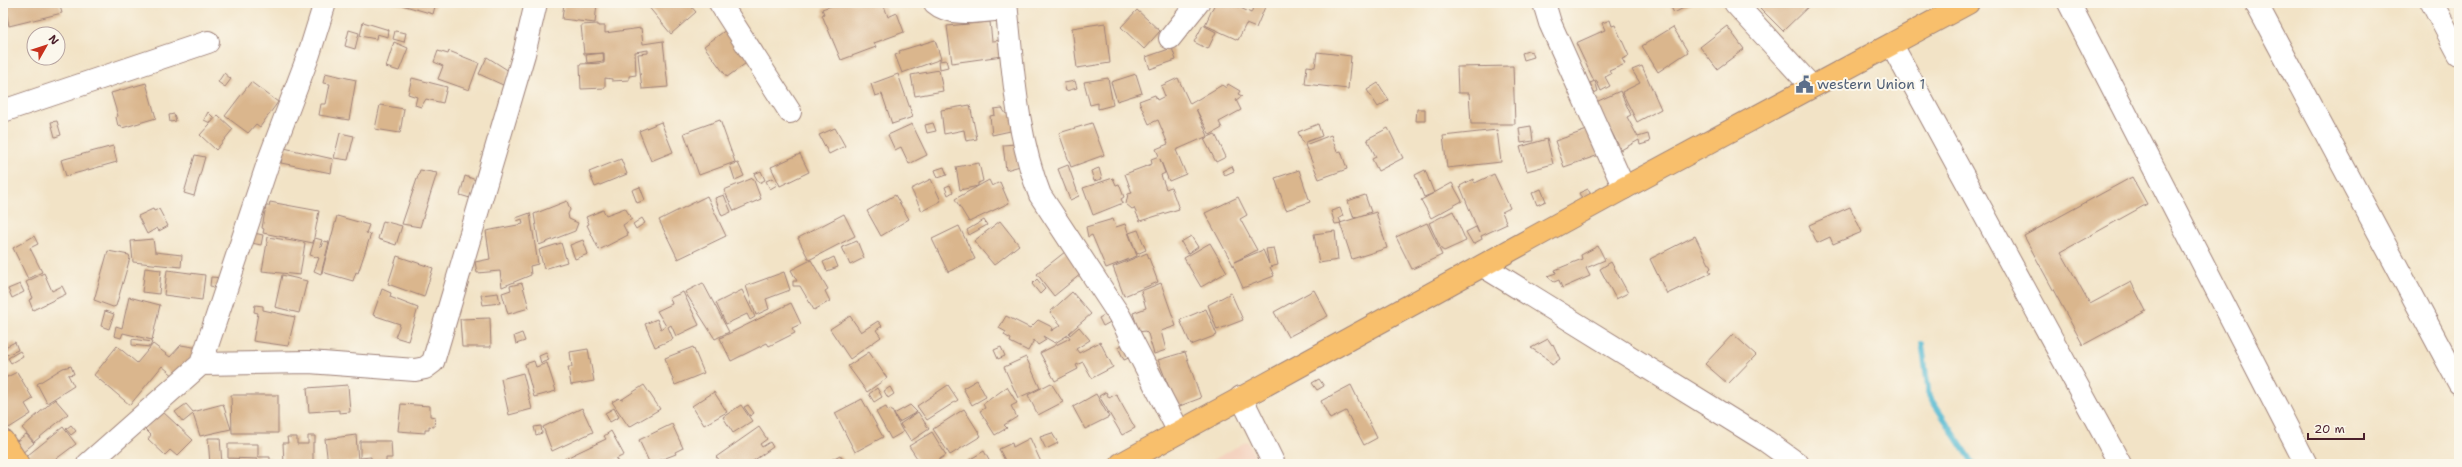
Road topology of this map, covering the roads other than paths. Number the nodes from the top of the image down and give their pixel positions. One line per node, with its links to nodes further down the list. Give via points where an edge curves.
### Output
1 (325, 3): 22 (street)
2 (536, 3): 22 (street, via 524,54 433,362 425,368 415,370 309,362)
3 (720, 3): 19 (street)
4 (935, 3): 12 (street, via 940,8 953,11)
5 (1198, 3): 13 (street)
6 (1544, 3): 20 (street, via 1550,23)
7 (1736, 3): 17 (street)
8 (1968, 3): 15 (main road)
9 (2069, 3): 33 (street)
10 (2256, 3): 23 (street)
11 (2432, 3): 16 (street)
12 (1006, 6): 25 (street, via 1020,120 1038,189 1050,213 1119,315)
13 (1170, 38)
14 (208, 42): 18 (street)
15 (1892, 45): 17 (main road); 32 (street)
16 (2459, 54)
17 (1811, 86): 20 (main road)
18 (3, 111)
19 (790, 112)
20 (1624, 188): 21 (main road)
21 (1483, 266): 24 (main road); 31 (street, via 1766,441)
22 (201, 364): 28 (street)
23 (2459, 383)
24 (1241, 397): 25 (main road); 30 (street)
25 (1179, 432): 29 (main road)
26 (3, 441): 27 (main road)
27 (18, 464)
28 (88, 464)
29 (1121, 464)
30 (1274, 464)
31 (1798, 464)
32 (2120, 464)
33 (2306, 464)

